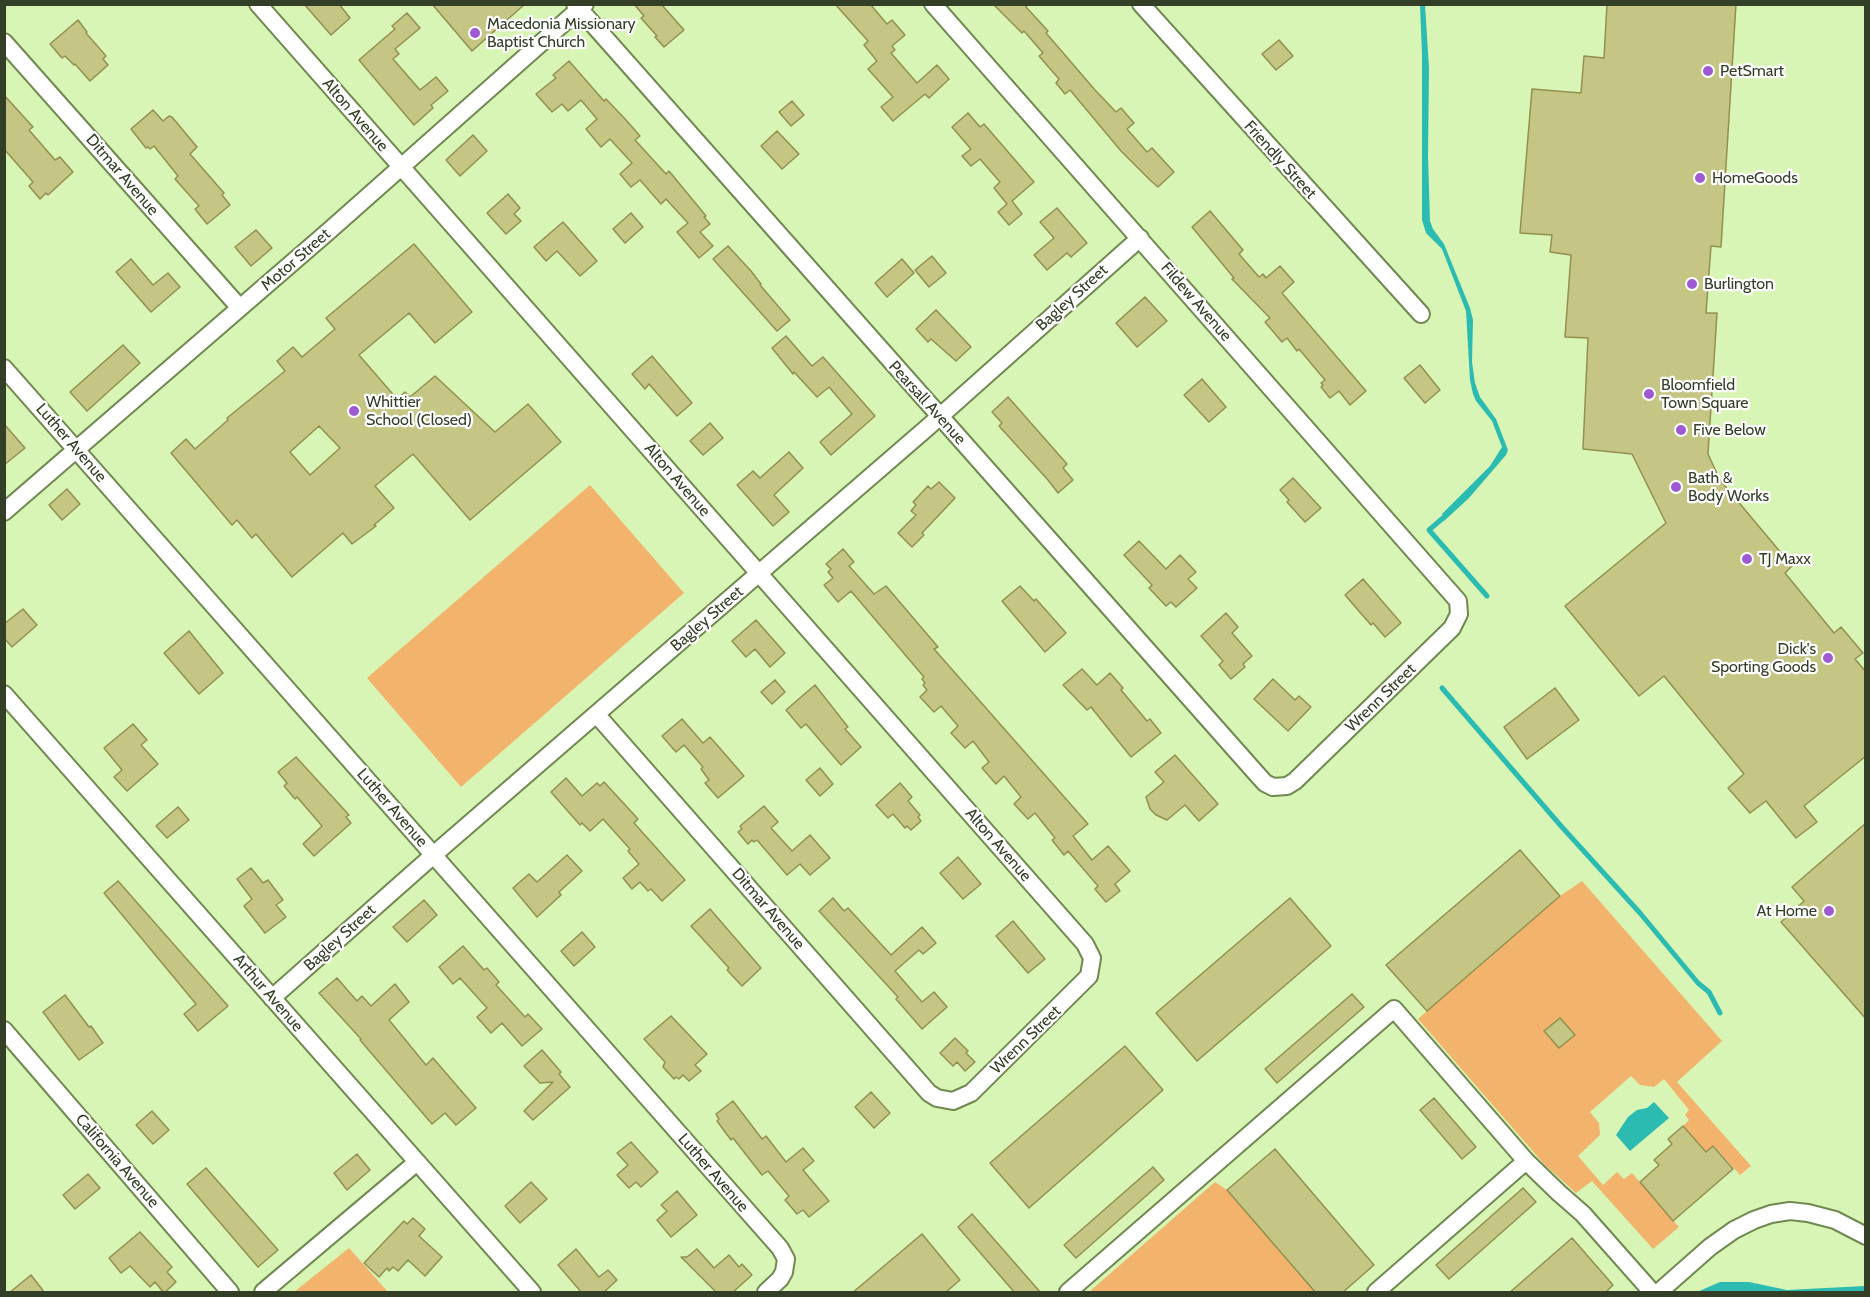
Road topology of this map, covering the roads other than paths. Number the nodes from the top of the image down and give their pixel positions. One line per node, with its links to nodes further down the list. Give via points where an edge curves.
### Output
1 (258, 4): 6 (street, Alton Avenue)
2 (933, 4): 7 (street, Fildew Avenue)
3 (1141, 4): 9 (street, Friendly Street)
4 (580, 6): 6 (street, Motor Street); 11 (street, Pearsall Avenue)
5 (4, 42): 8 (street, Ditmar Avenue)
6 (401, 168): 8 (street, Motor Street); 14 (street, Alton Avenue)
7 (1140, 238): 11 (street, Bagley Street); 15 (street, Fildew Avenue)
8 (240, 308): 12 (street, Motor Street)
9 (1421, 314)
10 (4, 368): 12 (street, Luther Avenue)
11 (939, 417): 14 (street, Bagley Street); 18 (street, Pearsall Avenue, via 1262,780 1273,787)
12 (76, 450): 13 (street, Motor Street); 19 (street, Luther Avenue)
13 (4, 512)
14 (759, 574): 17 (street, Bagley Street); 20 (street, Alton Avenue, via 1085,944)
15 (1458, 601): 18 (street, Wrenn Street, via 1459,614 1452,628)
16 (4, 694): 21 (street, Arthur Avenue)
17 (597, 715): 19 (street, Bagley Street); 23 (street, Ditmar Avenue, via 929,1092)
18 (1287, 786)
19 (433, 855): 21 (street, Bagley Street); 30 (street, Luther Avenue, via 780,1248 786,1259 784,1272)
20 (1092, 958): 23 (street, Wrenn Street, via 1086,982 971,1093 960,1100)
21 (272, 998): 25 (street, Arthur Avenue)
22 (4, 1030): 27 (street, California Avenue)
23 (941, 1100)
24 (1526, 1161): 31 (street, via 1394,1009); 32 (street); 33 (street, via 1583,1214)
25 (417, 1162): 28 (street); 29 (street, Arthur Avenue)
26 (1866, 1236): 34 (street, via 1808,1212 1771,1214 1734,1230)
27 (230, 1293)
28 (263, 1293)
29 (532, 1293)
30 (766, 1293)
31 (1068, 1293)
32 (1376, 1293)
33 (1652, 1293)
34 (1659, 1293)

